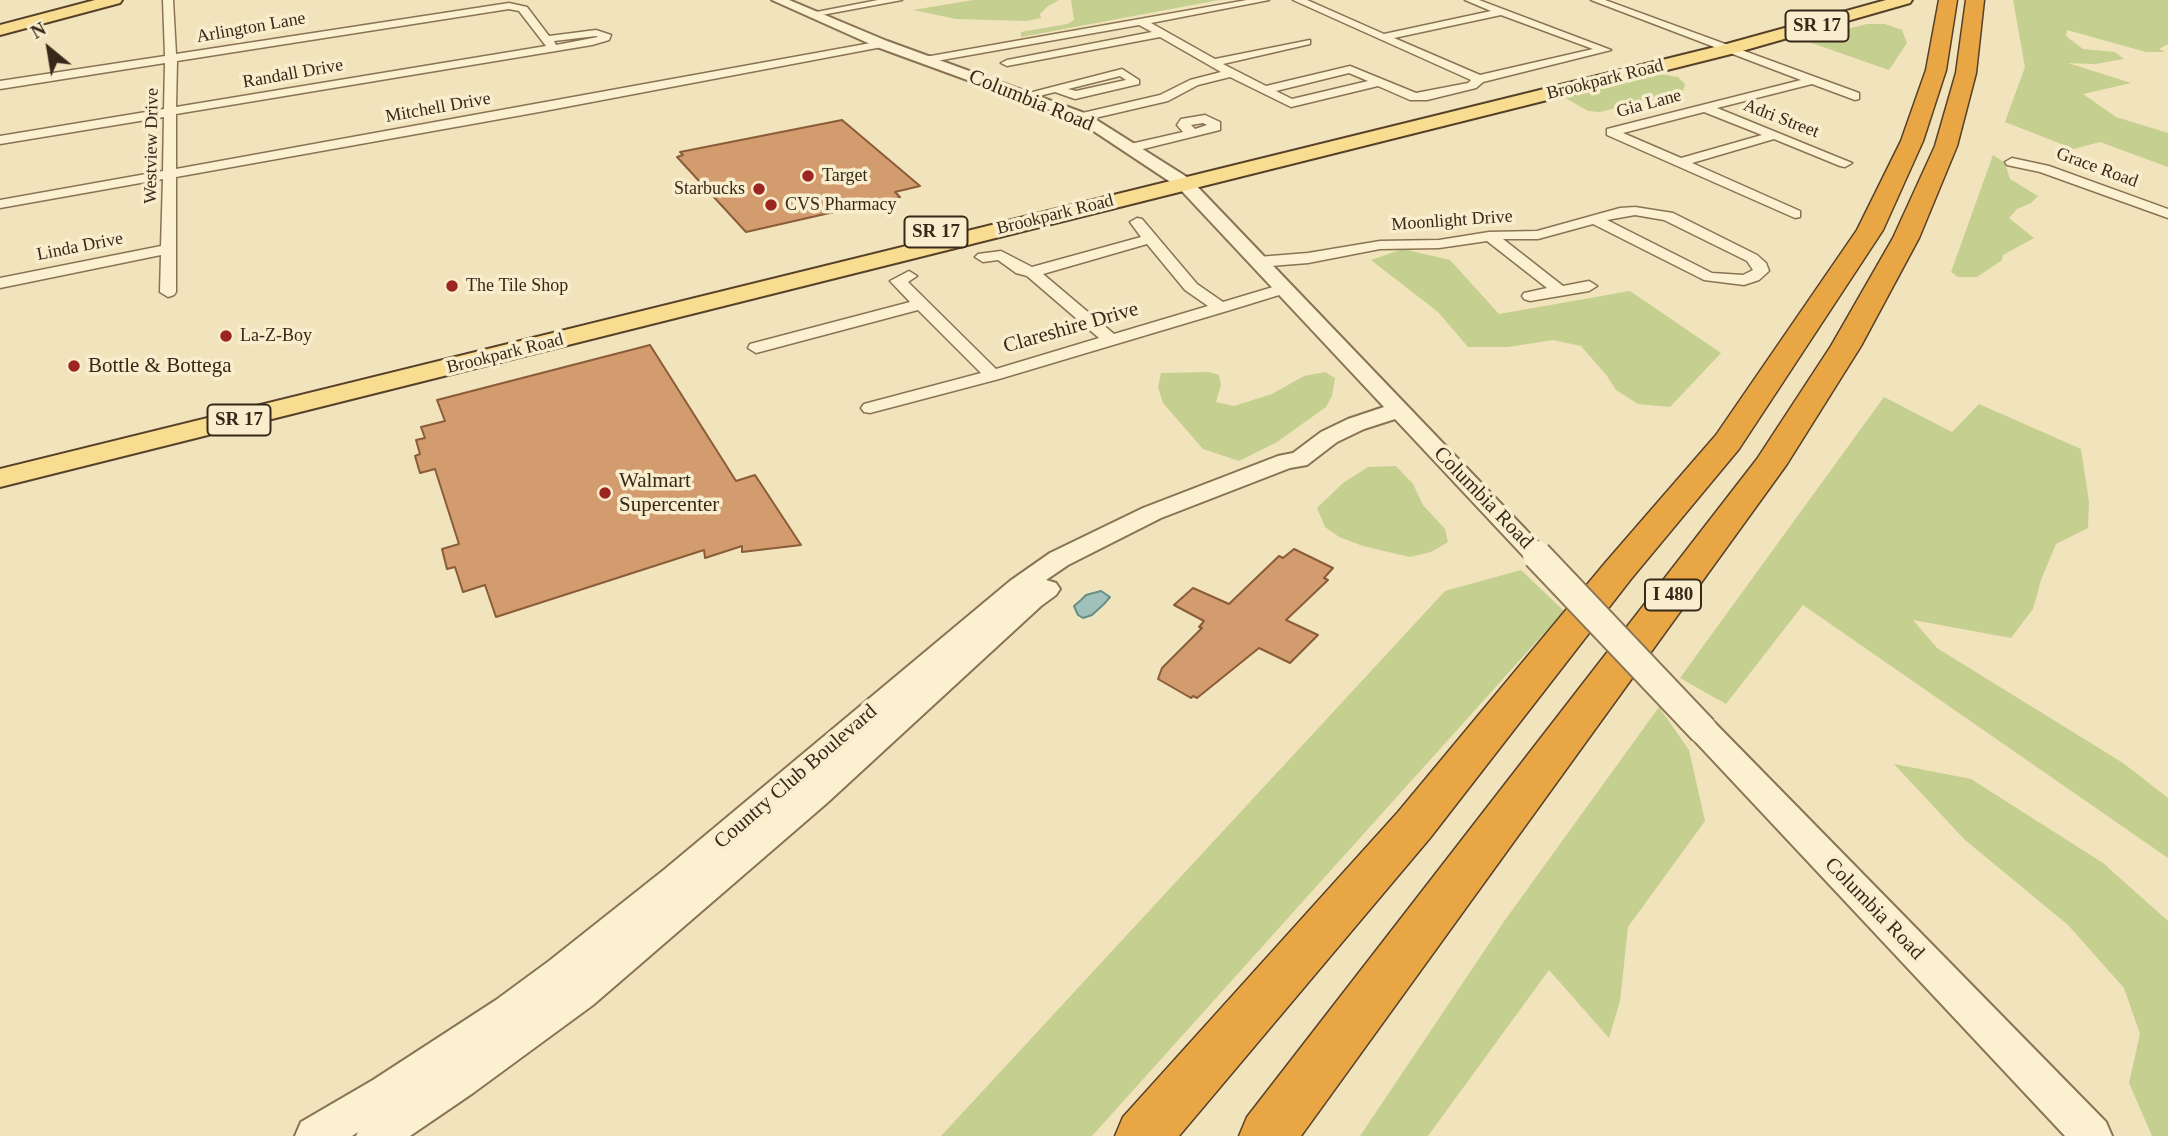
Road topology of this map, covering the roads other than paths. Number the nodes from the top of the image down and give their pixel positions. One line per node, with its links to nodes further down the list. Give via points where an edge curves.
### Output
1 (114, 0): 16 (main road)
2 (168, 0): 24 (street, Westview Drive)
3 (778, 0): 14 (street, Columbia Road)
4 (897, 0): 14 (street)
5 (1264, 0): 15 (street)
6 (1298, 0): 18 (street)
7 (1470, 0): 13 (street)
8 (1596, 0): 23 (street)
9 (1870, 0): 23 (main road, Brookpark Road / SR 17)
10 (1904, 0): 23 (main road, Brookpark Road / SR 17)
11 (1948, 0): 79 (highway, I 480, via 1936,70 1912,141 1870,230 1728,442 1414,825)
12 (1975, 0): 80 (highway, I 480, via 1966,73 1947,146 1906,238 1846,346 1770,464)
13 (1502, 12): 18 (street); 29 (street, via 1605,50)
14 (811, 14): 22 (street, Columbia Road)
15 (1143, 23): 17 (street); 25 (street)
16 (0, 30)
17 (1160, 34): 26 (street); 27 (street)
18 (1383, 37): 29 (street)
19 (592, 42): 21 (street, Randall Drive)
20 (1306, 42): 26 (street)
21 (550, 44): 24 (street, Arlington Lane, via 523,9 509,6); 38 (street, Randall Drive)
22 (882, 44): 25 (street, Columbia Road); 47 (street, Mitchell Drive)
23 (1720, 46): 30 (street); 48 (main road, Brookpark Road / SR 17)
24 (171, 60): 32 (street, Arlington Lane); 38 (street, Westview Drive)
25 (925, 60): 35 (street, Columbia Road)
26 (1216, 62): 28 (street)
27 (1007, 63)
28 (1231, 73): 34 (street); 39 (street, via 1194,82 1164,98)
29 (1479, 79): 31 (street, via 1472,86 1414,97)
30 (1810, 80): 36 (street); 37 (street, Gia Lane)
31 (1379, 82): 34 (street, via 1350,69); 34 (street, via 1291,103)
32 (0, 85)
33 (1056, 88): 33 (street, via 1122,72 1135,82 1075,95); 35 (street)
34 (1264, 90)
35 (1027, 94): 39 (street, Columbia Road)
36 (1855, 96)
37 (1704, 108): 41 (street, Adri Street); 45 (street, Gia Lane, via 1611,132)
38 (169, 112): 42 (street, Randall Drive); 47 (street, Westview Drive)
39 (1082, 117): 43 (street, Columbia Road)
40 (1193, 133): 43 (street)
41 (1775, 135): 45 (street); 46 (street, Adri Street)
42 (0, 140)
43 (1131, 148): 48 (street, Columbia Road)
44 (2012, 162): 51 (street, Grace Road)
45 (1679, 163): 50 (street, Gia Lane)
46 (1845, 163)
47 (169, 174): 49 (street, Mitchell Drive); 56 (street, Westview Drive)
48 (1177, 179): 58 (street, Columbia Road); 74 (main road, Brookpark Road / SR 17); 76 (main road, Brookpark Road / SR 17, via 416,376)
49 (0, 204)
50 (1795, 214)
51 (2168, 214)
52 (1596, 220): 52 (street, Moonlight Drive, via 1620,212 1668,216 1752,258 1761,271 1734,281 1709,277); 54 (street, Moonlight Drive, via 1550,233)
53 (1137, 222): 55 (street)
54 (1489, 236): 58 (street, Moonlight Drive); 64 (street)
55 (1149, 239): 59 (street); 68 (street, via 1191,287)
56 (168, 249): 61 (street, Linda Drive); 65 (street, Westview Drive)
57 (984, 257): 59 (street, via 1001,254 1021,270)
58 (1258, 262): 63 (street, Columbia Road)
59 (1032, 272): 69 (street)
60 (909, 276): 67 (street, via 898,281)
61 (0, 283)
62 (1590, 286): 64 (street)
63 (1283, 289): 68 (street, Clareshire Drive); 73 (street, Columbia Road)
64 (1560, 291): 66 (street)
65 (168, 292)
66 (1530, 296)
67 (920, 304): 70 (street); 71 (street)
68 (1221, 308): 69 (street, Clareshire Drive)
69 (1111, 340): 71 (street, Clareshire Drive)
70 (756, 348)
71 (993, 375): 72 (street, Clareshire Drive)
72 (870, 408)
73 (1399, 410): 75 (street, Country Club Boulevard, via 1329,436); 81 (street, Columbia Road, bridge)
74 (0, 458)
75 (1299, 460): 77 (street, Country Club Boulevard, via 1152,513 1059,559 562,972 509,1012); 78 (street, Country Club Boulevard, via 1302,469 1294,476 1143,535 1084,565 1031,600 816,794 580,993)
76 (0, 478)
77 (315, 1136)
78 (376, 1136)
79 (1143, 1136)
80 (1267, 1136)
81 (2092, 1136)

